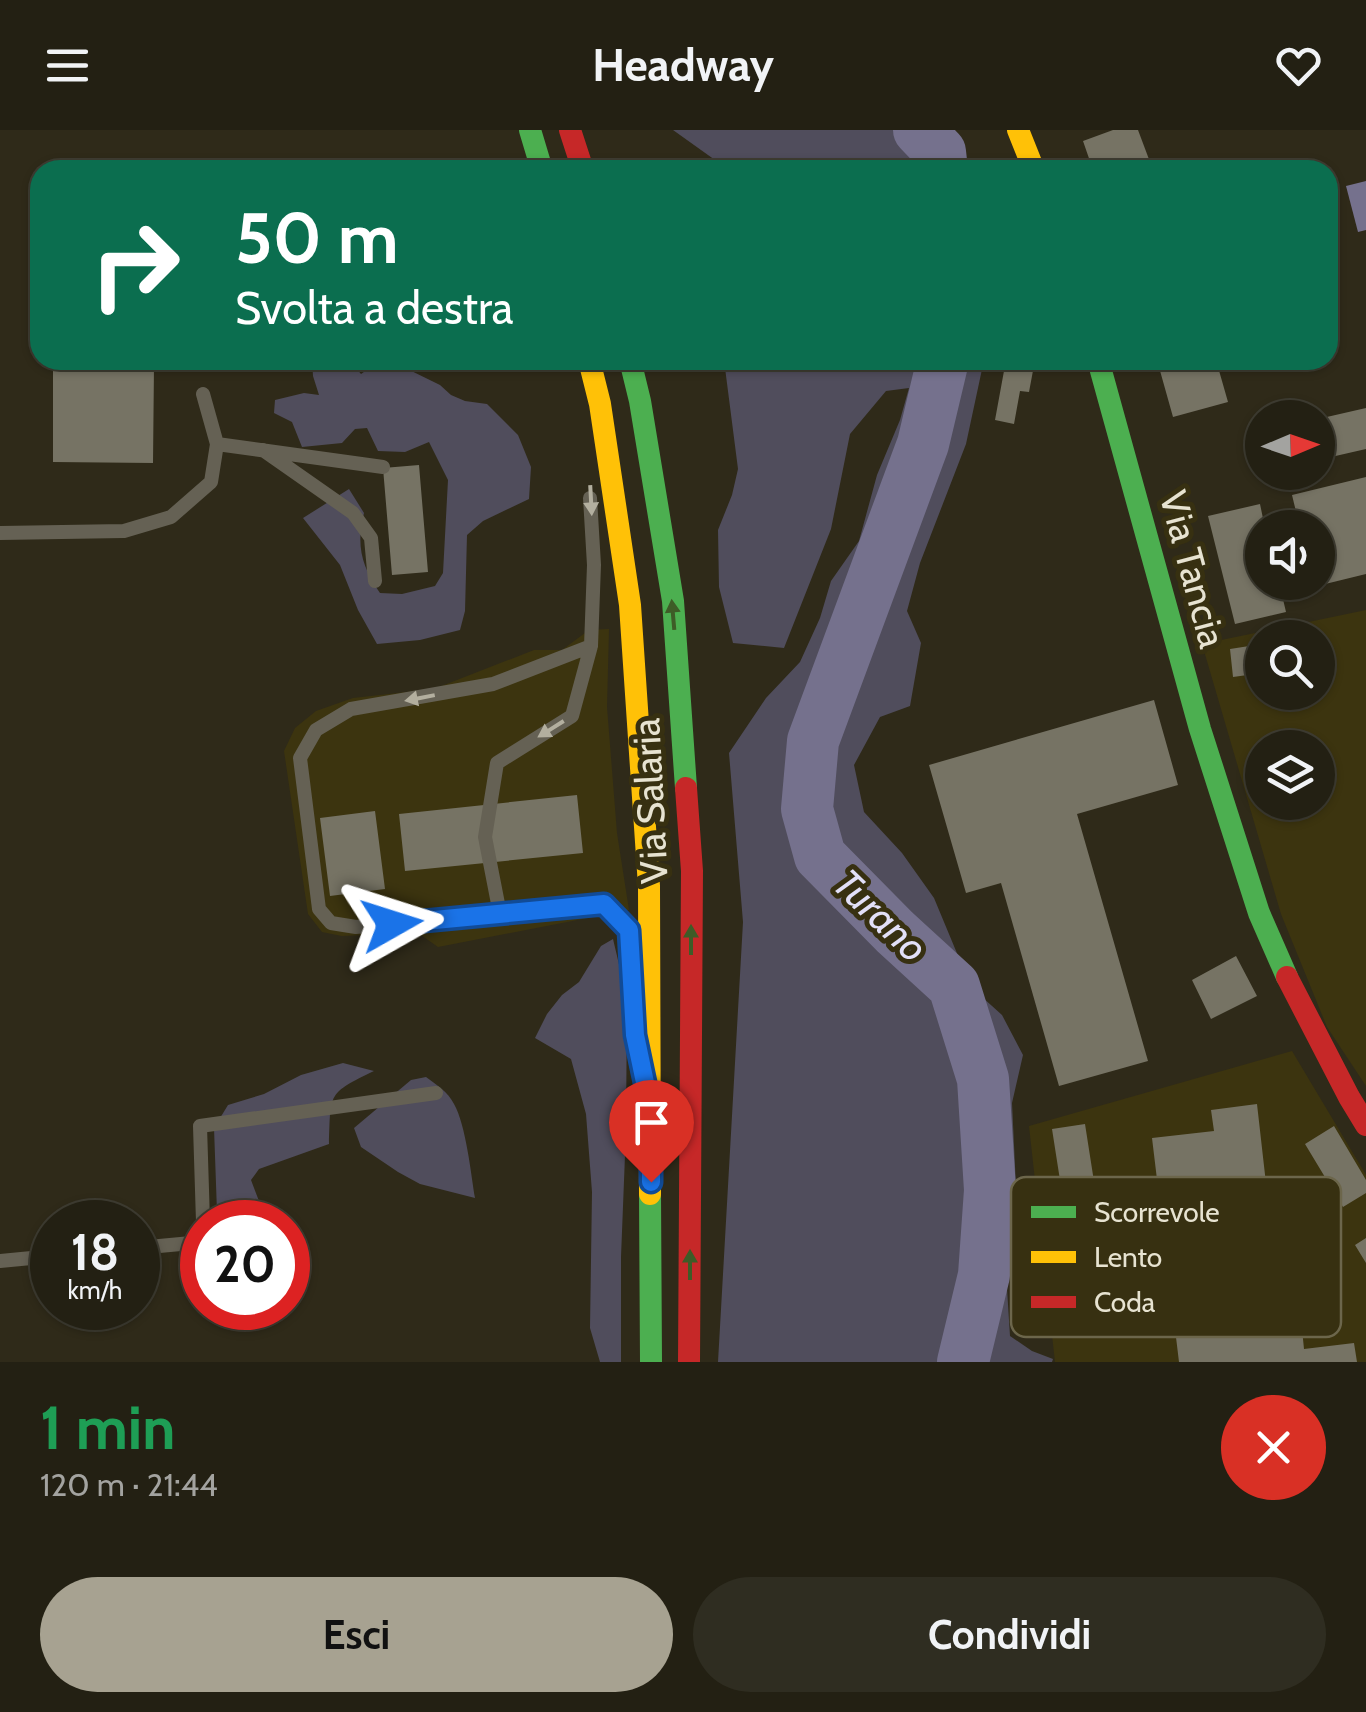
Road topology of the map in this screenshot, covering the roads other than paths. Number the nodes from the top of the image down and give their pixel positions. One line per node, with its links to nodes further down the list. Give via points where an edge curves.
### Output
1 (530, 130): 4 (main road)
2 (570, 130): 5 (main road)
3 (1018, 130): 6 (main road)
4 (539, 160)
5 (580, 160)
6 (1030, 160)
7 (592, 370): 11 (main road, Via Salaria)
8 (632, 370): 30 (main road, Via Salaria, one-way to 8, via 692,871 672,601)
9 (1101, 370): 25 (main road, Via Tancia, via 1258,914)
10 (202, 394): 13 (lane)
11 (600, 404): 12 (lane); 24 (main road, Via Salaria, via 630,604 649,886)
12 (592, 438)
13 (217, 444): 14 (lane); 17 (lane, via 212,482 171,516 124,531)
14 (263, 450): 15 (lane); 18 (lane, via 353,513 371,538)
15 (382, 468)
16 (590, 492): 19 (lane, one-way to 19)
17 (0, 532)
18 (376, 581)
19 (591, 646): 20 (lane, one-way to 20, via 572,716 498,763 485,837); 20 (lane, one-way to 20, via 493,684 351,709 316,730 300,758 320,910 332,923 356,928)
20 (500, 914): 21 (lane, via 604,904 629,930)
21 (631, 965)
22 (634, 1018): 24 (lane)
23 (436, 1093): 26 (lane, via 200,1126)
24 (651, 1111): 29 (main road, Via Salaria)
25 (1366, 1124)
26 (202, 1200)
27 (30, 1258): 28 (lane)
28 (0, 1261)
29 (651, 1362)
30 (690, 1362)

